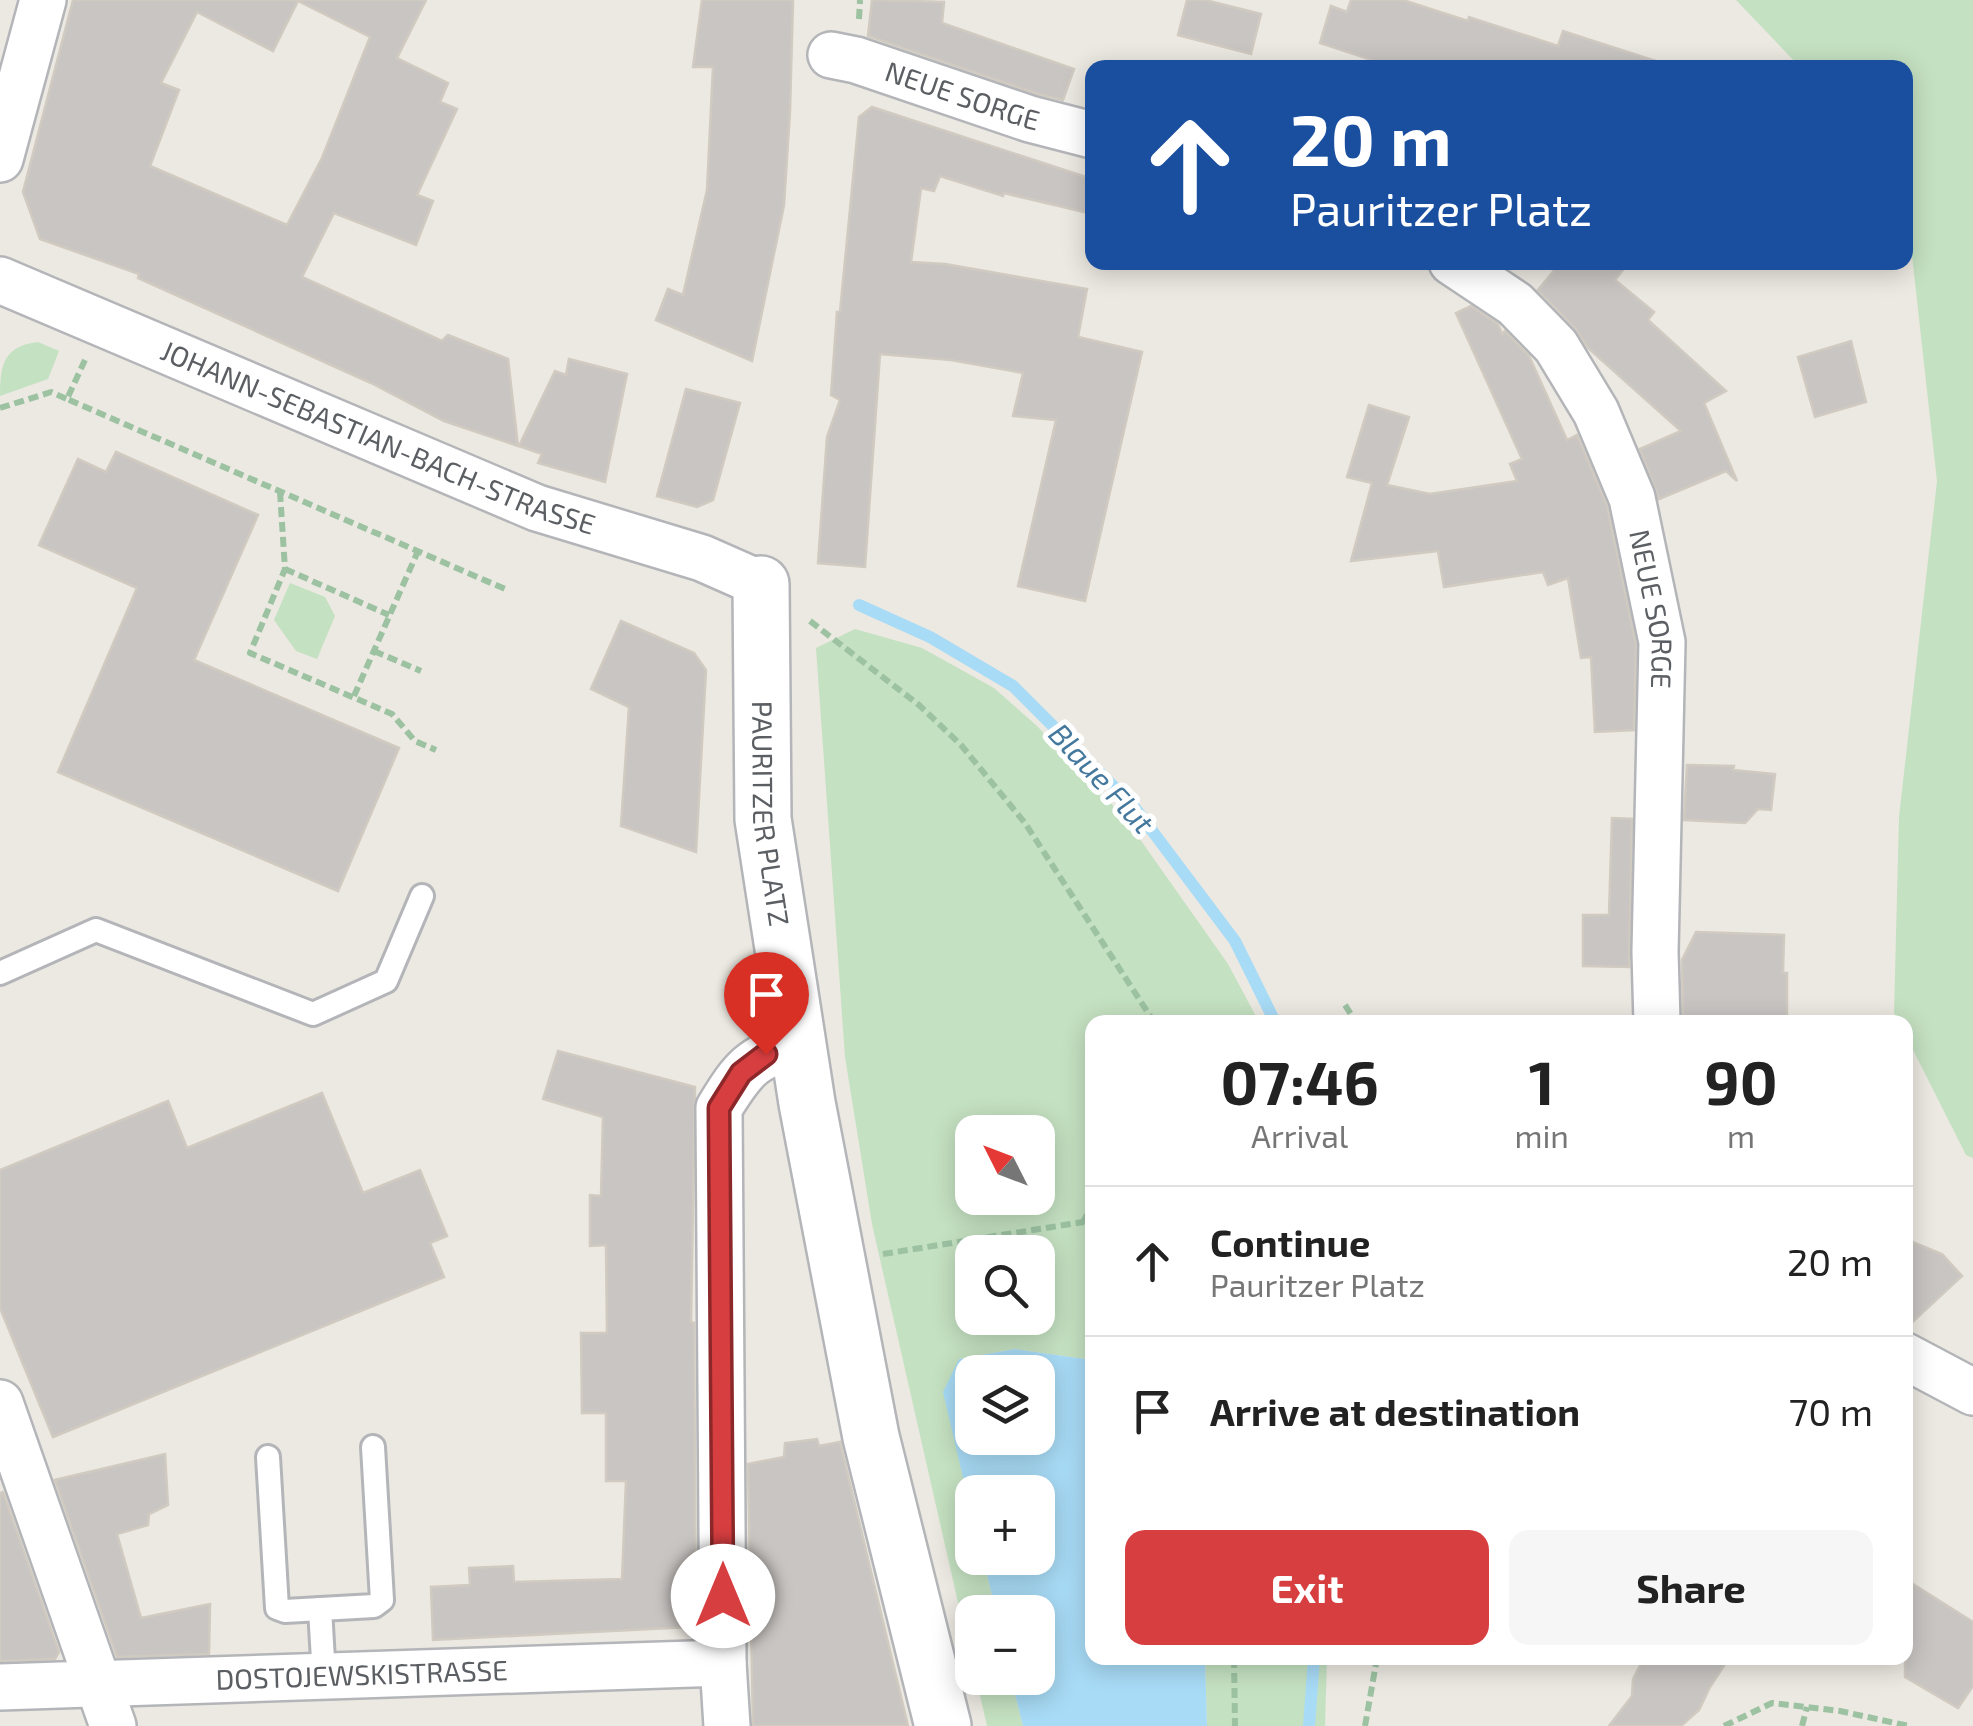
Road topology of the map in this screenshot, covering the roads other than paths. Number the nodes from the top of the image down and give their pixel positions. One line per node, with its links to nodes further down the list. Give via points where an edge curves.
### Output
1 (43, 0): 4 (street)
2 (832, 55): 3 (street, NEUE SORGE)
3 (1085, 132)
4 (0, 159)
5 (1464, 270): 10 (street, NEUE SORGE, via 1515,304 1556,346 1596,412 1632,498 1662,642)
6 (0, 280): 7 (street, JOHANN-SEBASTIAN-BACH-STRASSE, via 537,508 702,558)
7 (762, 584): 11 (street, PAURITZER PLATZ, via 764,819)
8 (422, 896): 9 (lane, via 386,980 314,1014 96,930)
9 (0, 973)
10 (1657, 1015)
11 (797, 1043): 18 (street, via 741,1073 719,1108); 24 (street, PAURITZER PLATZ, via 871,1437)
12 (1913, 1360): 13 (street)
13 (1973, 1392)
14 (0, 1403): 20 (street)
15 (373, 1447): 17 (lane, via 382,1600)
16 (268, 1457): 17 (lane, via 277,1608)
17 (320, 1610): 19 (lane)
18 (723, 1663): 19 (street, DOSTOJEWSKISTRASSE); 23 (street)
19 (324, 1677): 20 (street, DOSTOJEWSKISTRASSE)
20 (98, 1684): 21 (street, DOSTOJEWSKISTRASSE); 22 (street)
21 (0, 1688)
22 (113, 1726)
23 (727, 1726)
24 (942, 1726)

